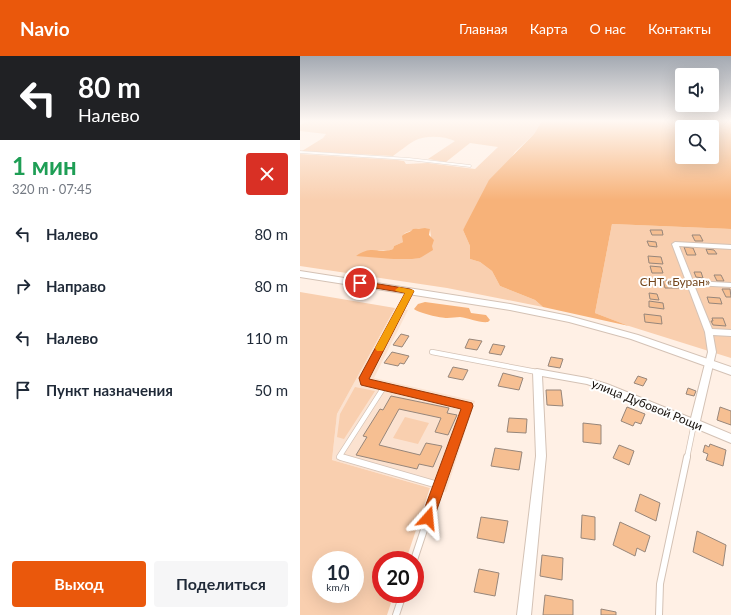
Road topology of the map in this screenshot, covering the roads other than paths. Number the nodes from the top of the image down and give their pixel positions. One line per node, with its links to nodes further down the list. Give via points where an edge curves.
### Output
1 (300, 152): 2 (lane)
2 (470, 166)
3 (731, 247): 5 (street, via 675,244)
4 (300, 274): 7 (street)
5 (690, 283): 6 (street); 8 (street)
6 (731, 285)
7 (410, 291): 11 (street, via 569,318); 14 (lane, via 364,381)
8 (710, 332): 9 (street); 11 (street, via 712,352)
9 (731, 333)
10 (432, 352): 13 (lane)
11 (708, 363): 12 (street); 15 (street)
12 (731, 371)
13 (537, 372): 15 (street, улица Дубовой Рощи, via 607,387); 21 (street, via 541,456)
14 (384, 387): 17 (lane, via 468,406); 17 (lane, via 339,457)
15 (694, 424): 16 (street, улица Дубовой Рощи); 22 (lane, via 660,584)
16 (731, 439)
17 (438, 484): 18 (lane)
18 (417, 551)
19 (400, 603): 20 (lane)
20 (396, 615)
21 (524, 615)
22 (659, 615)

